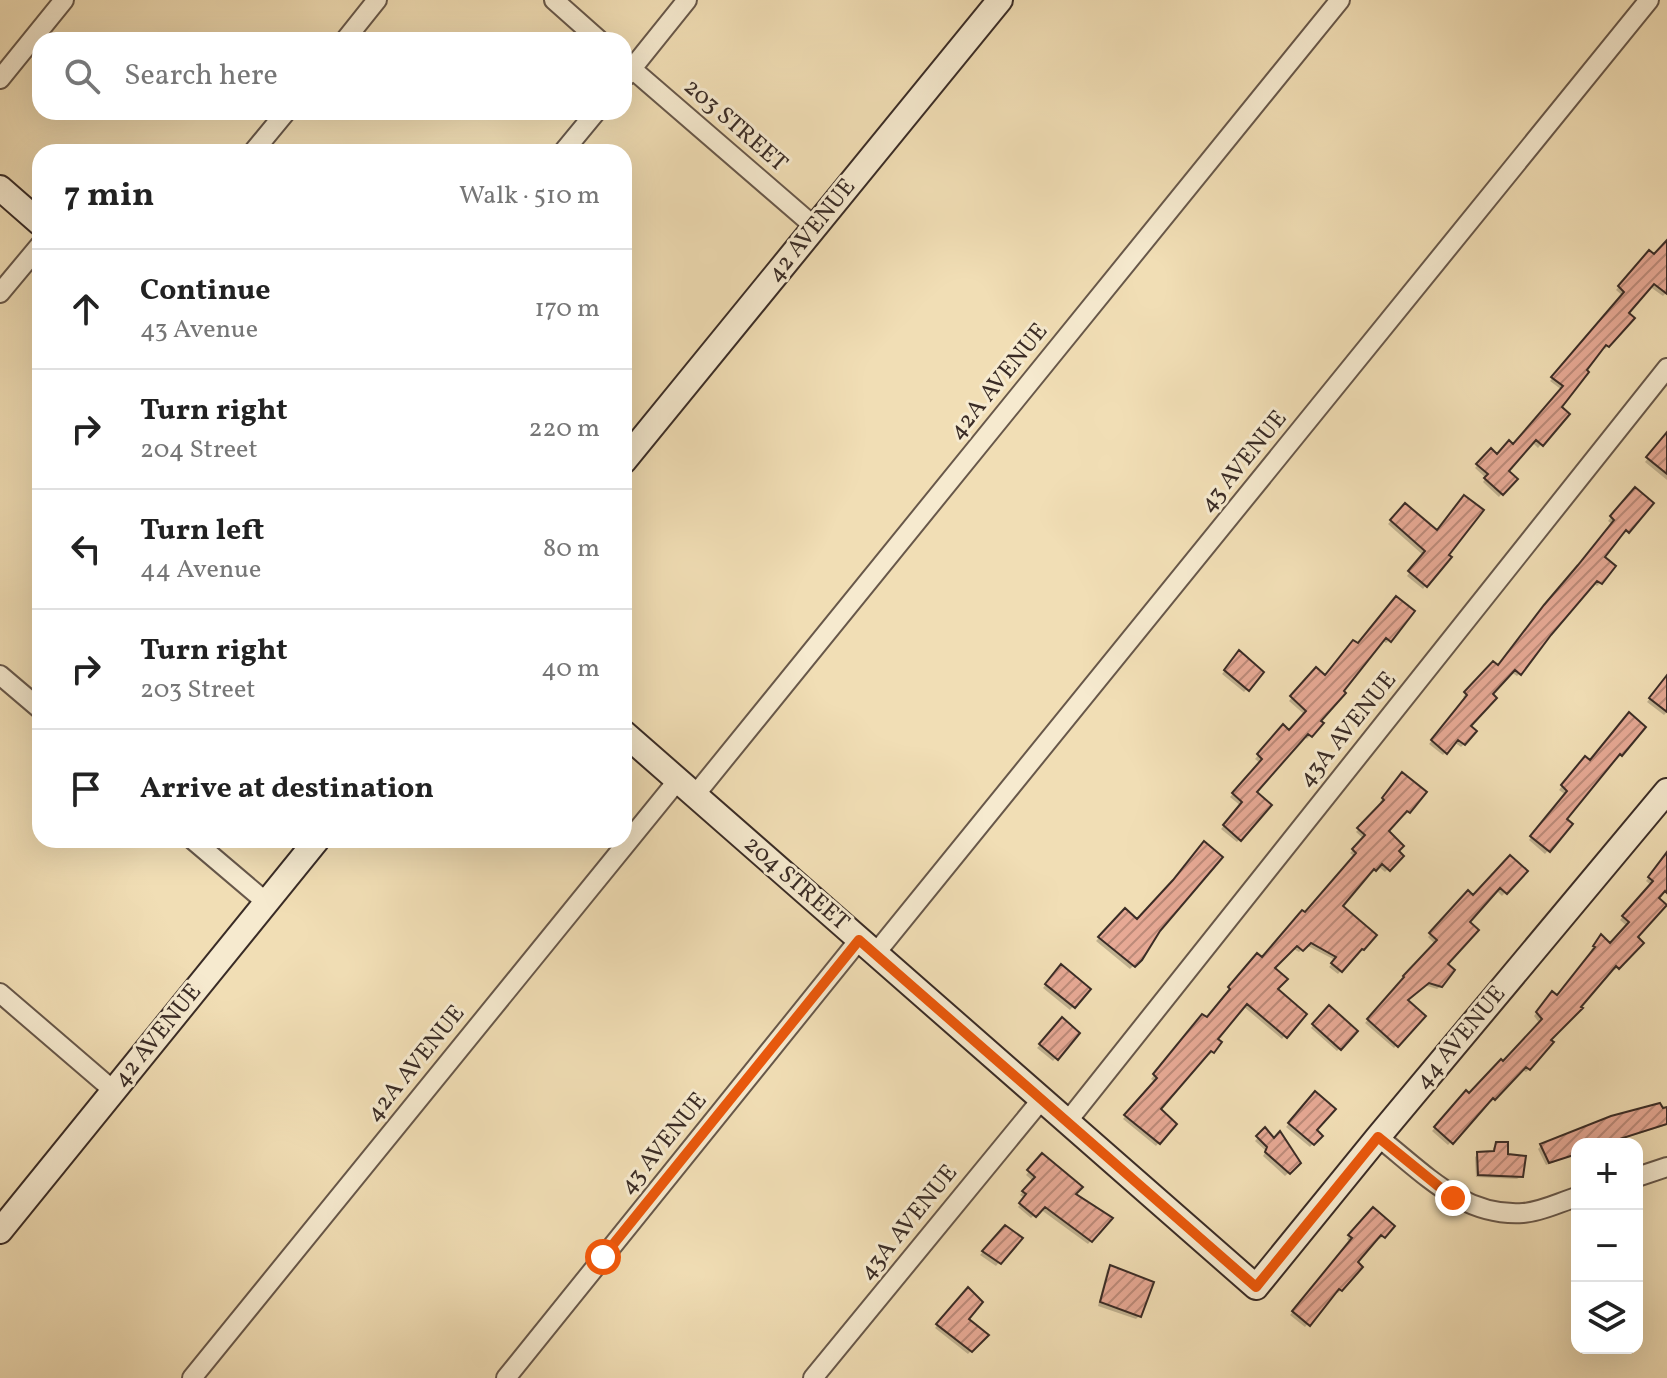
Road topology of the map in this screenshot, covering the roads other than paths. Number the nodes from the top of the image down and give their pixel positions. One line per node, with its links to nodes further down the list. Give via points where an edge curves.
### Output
1 (64, 0): 8 (street)
2 (377, 0): 9 (street)
3 (554, 0): 10 (street)
4 (687, 0): 12 (street)
5 (1000, 0): 21 (street, 42 AVENUE)
6 (1340, 0): 29 (street, 42A AVENUE)
7 (1649, 0): 34 (street, 43 AVENUE)
8 (38, 32)
9 (351, 32)
10 (590, 32)
11 (32, 40): 14 (street)
12 (632, 63)
13 (632, 73): 21 (street, 203 STREET)
14 (0, 79)
15 (279, 120): 17 (street)
16 (589, 120): 18 (street)
17 (260, 144)
18 (570, 144)
19 (0, 188): 20 (street)
20 (32, 216)
21 (815, 227): 25 (street, 42 AVENUE)
22 (32, 255): 23 (street)
23 (0, 293)
24 (1667, 368): 38 (street, 43A AVENUE)
25 (632, 451)
26 (0, 675): 27 (street)
27 (32, 702)
28 (632, 740): 29 (street, 204 STREET)
29 (686, 787): 34 (street, 204 STREET); 45 (street, 42A AVENUE)
30 (1667, 791): 39 (street, 44 AVENUE)
31 (202, 848): 33 (street)
32 (310, 848): 33 (street, 42 AVENUE)
33 (266, 902): 36 (street, 42 AVENUE)
34 (867, 947): 37 (street, 204 STREET); 46 (street, 43 AVENUE)
35 (0, 993): 36 (street)
36 (114, 1091): 43 (street, 42 AVENUE)
37 (1042, 1099): 38 (street, 204 STREET); 47 (street, 43A AVENUE)
38 (1067, 1122): 44 (street, 204 STREET)
39 (1378, 1137): 42 (street, via 1453,1198 1495,1213 1527,1213); 44 (street, 44 AVENUE)
40 (1667, 1167): 41 (street)
41 (1643, 1175)
42 (1571, 1199)
43 (0, 1231)
44 (1256, 1287)
45 (192, 1378)
46 (506, 1378)
47 (813, 1378)

